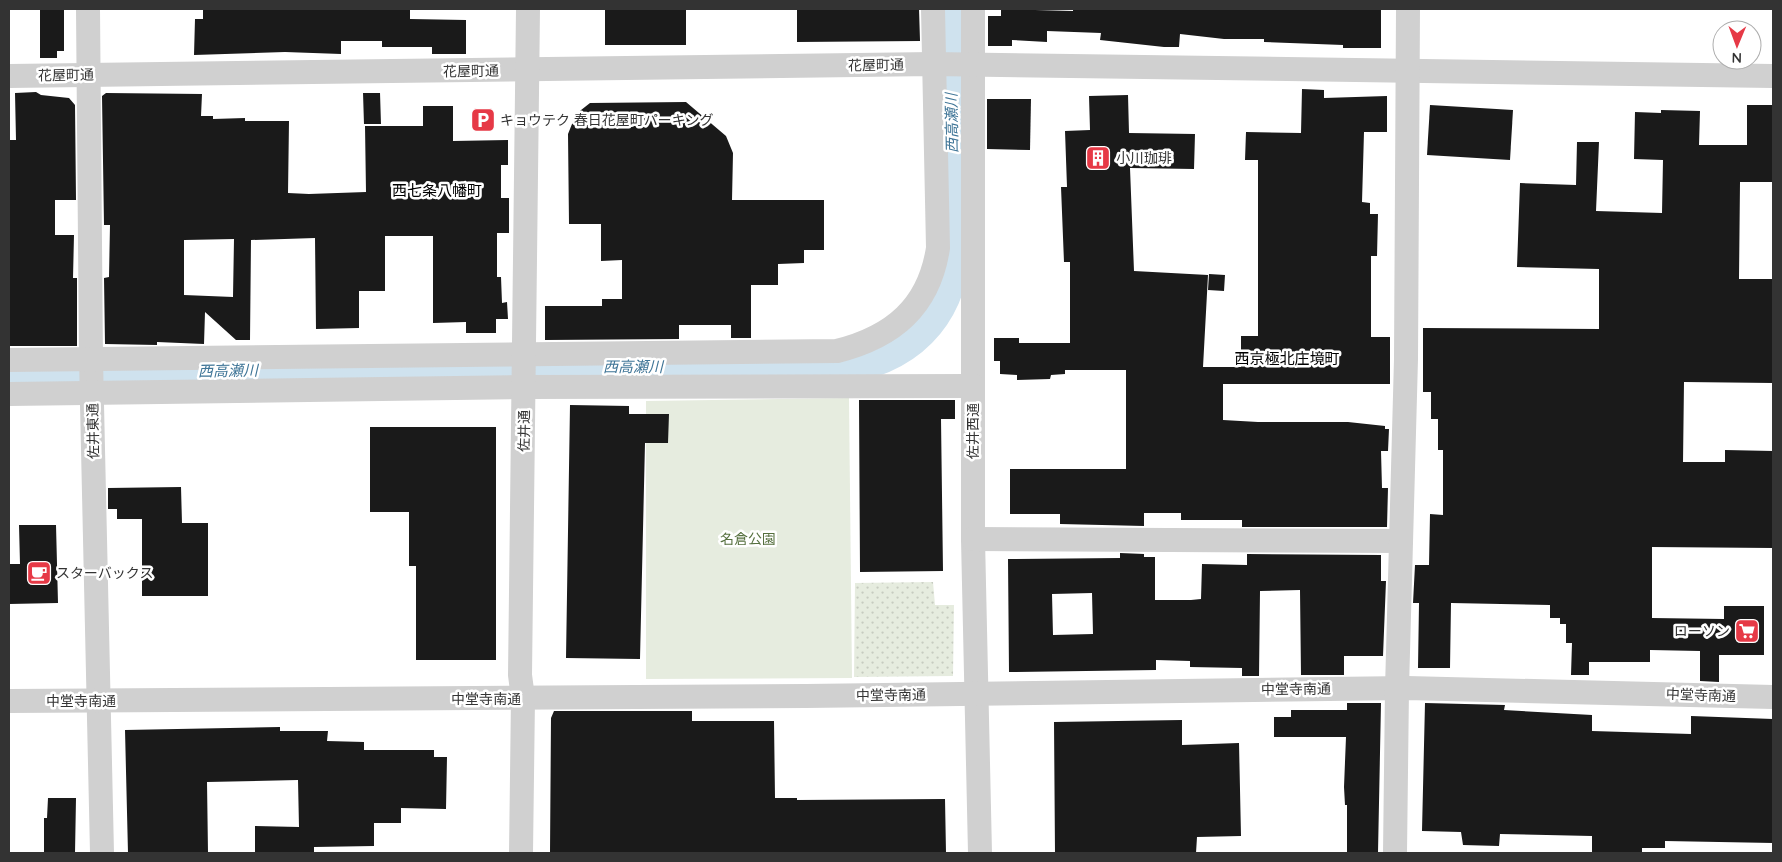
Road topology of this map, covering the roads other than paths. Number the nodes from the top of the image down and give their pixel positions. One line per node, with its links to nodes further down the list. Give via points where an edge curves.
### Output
1 (88, 9): 10 (street, 佐井東通)
2 (528, 9): 8 (street, 佐井通)
3 (933, 9): 6 (street)
4 (973, 9): 7 (street, 佐井西通)
5 (1408, 9): 9 (street)
6 (936, 64): 7 (street, 花屋町通); 8 (street, 花屋町通); 13 (street, via 938,248 935,268 917,304 880,336 837,351)
7 (969, 64): 9 (street, 花屋町通); 17 (street, 佐井西通)
8 (528, 70): 10 (street, 花屋町通); 13 (street, 佐井通)
9 (1408, 71): 12 (street, 花屋町通); 21 (street)
10 (89, 75): 11 (street, 花屋町通); 14 (street, 佐井東通)
11 (9, 76)
12 (1773, 76)
13 (525, 354): 14 (street); 16 (street, 佐井通)
14 (91, 359): 15 (street); 18 (street, 佐井東通)
15 (9, 360)
16 (525, 384): 17 (street); 18 (street); 24 (street, 佐井通, via 520,670)
17 (973, 386): 20 (street, 佐井西通)
18 (92, 393): 19 (street); 27 (street, 佐井東通)
19 (9, 394)
20 (972, 539): 21 (street); 23 (street, 佐井西通)
21 (1401, 541): 22 (street)
22 (1397, 688): 23 (street, 中堂寺南通); 25 (street, 中堂寺南通); 31 (street)
23 (977, 694): 24 (street, 中堂寺南通); 30 (street, 佐井西通)
24 (523, 698): 27 (street, 中堂寺南通); 29 (street, 佐井通)
25 (1773, 698)
26 (9, 701): 27 (street, 中堂寺南通)
27 (98, 701): 28 (street, 佐井東通)
28 (102, 853)
29 (521, 853)
30 (980, 853)
31 (1395, 853)

